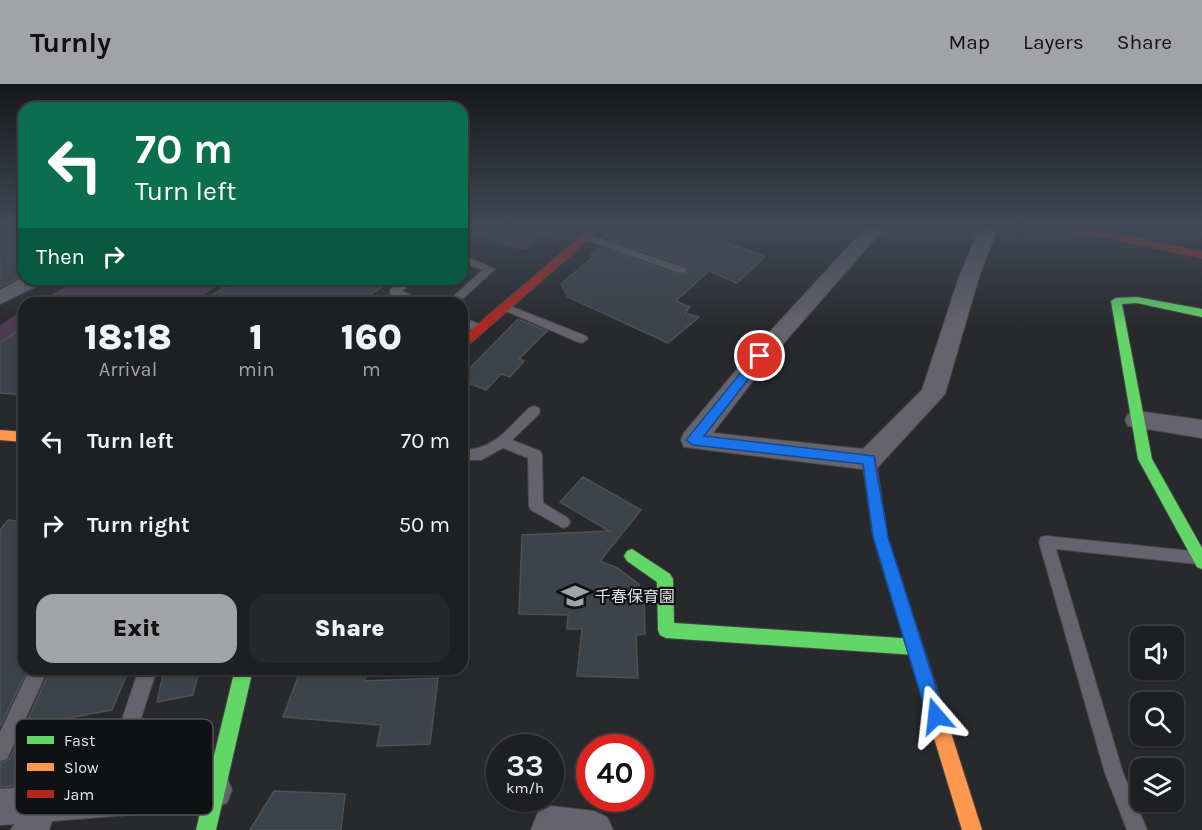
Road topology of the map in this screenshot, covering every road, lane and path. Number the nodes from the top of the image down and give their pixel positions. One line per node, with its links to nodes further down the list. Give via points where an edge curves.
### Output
1 (468, 260): 10 (lane, via 490,269)
2 (560, 260): 12 (street)
3 (652, 260): 6 (lane)
4 (847, 260): 25 (street, via 760,356 693,440)
5 (976, 260): 25 (street, via 933,394)
6 (681, 270)
7 (25, 285): 11 (street)
8 (403, 285): 9 (lane, via 394,292)
9 (406, 297)
10 (458, 297)
11 (0, 298)
12 (505, 307): 15 (street); 17 (lane)
13 (1202, 314): 19 (street, via 1137,300 1116,301)
14 (468, 324): 15 (lane)
15 (480, 329): 16 (street)
16 (468, 339)
17 (582, 339)
18 (534, 411): 23 (lane)
19 (1137, 420): 20 (street); 28 (street, via 1145,459)
20 (1202, 429)
21 (0, 435): 22 (street)
22 (18, 436)
23 (502, 442): 24 (lane, via 481,455); 26 (lane, via 535,455 536,506)
24 (468, 455)
25 (869, 460): 29 (street, via 880,537)
26 (563, 522)
27 (632, 556): 29 (street, via 665,579 666,630)
28 (1201, 560): 46 (lane, via 1046,542 1113,773)
29 (915, 647): 45 (street)
30 (36, 675): 33 (lane)
31 (145, 675): 34 (lane)
32 (243, 675): 37 (street)
33 (16, 719)
34 (131, 719)
35 (15, 720): 36 (lane)
36 (0, 752)
37 (214, 790): 38 (street)
38 (213, 795)
39 (0, 807): 40 (street)
40 (15, 811)
41 (209, 815): 42 (street)
42 (206, 830)
43 (550, 830): 44 (street, via 551,825)
44 (594, 830)
45 (972, 830)
46 (1137, 830)

